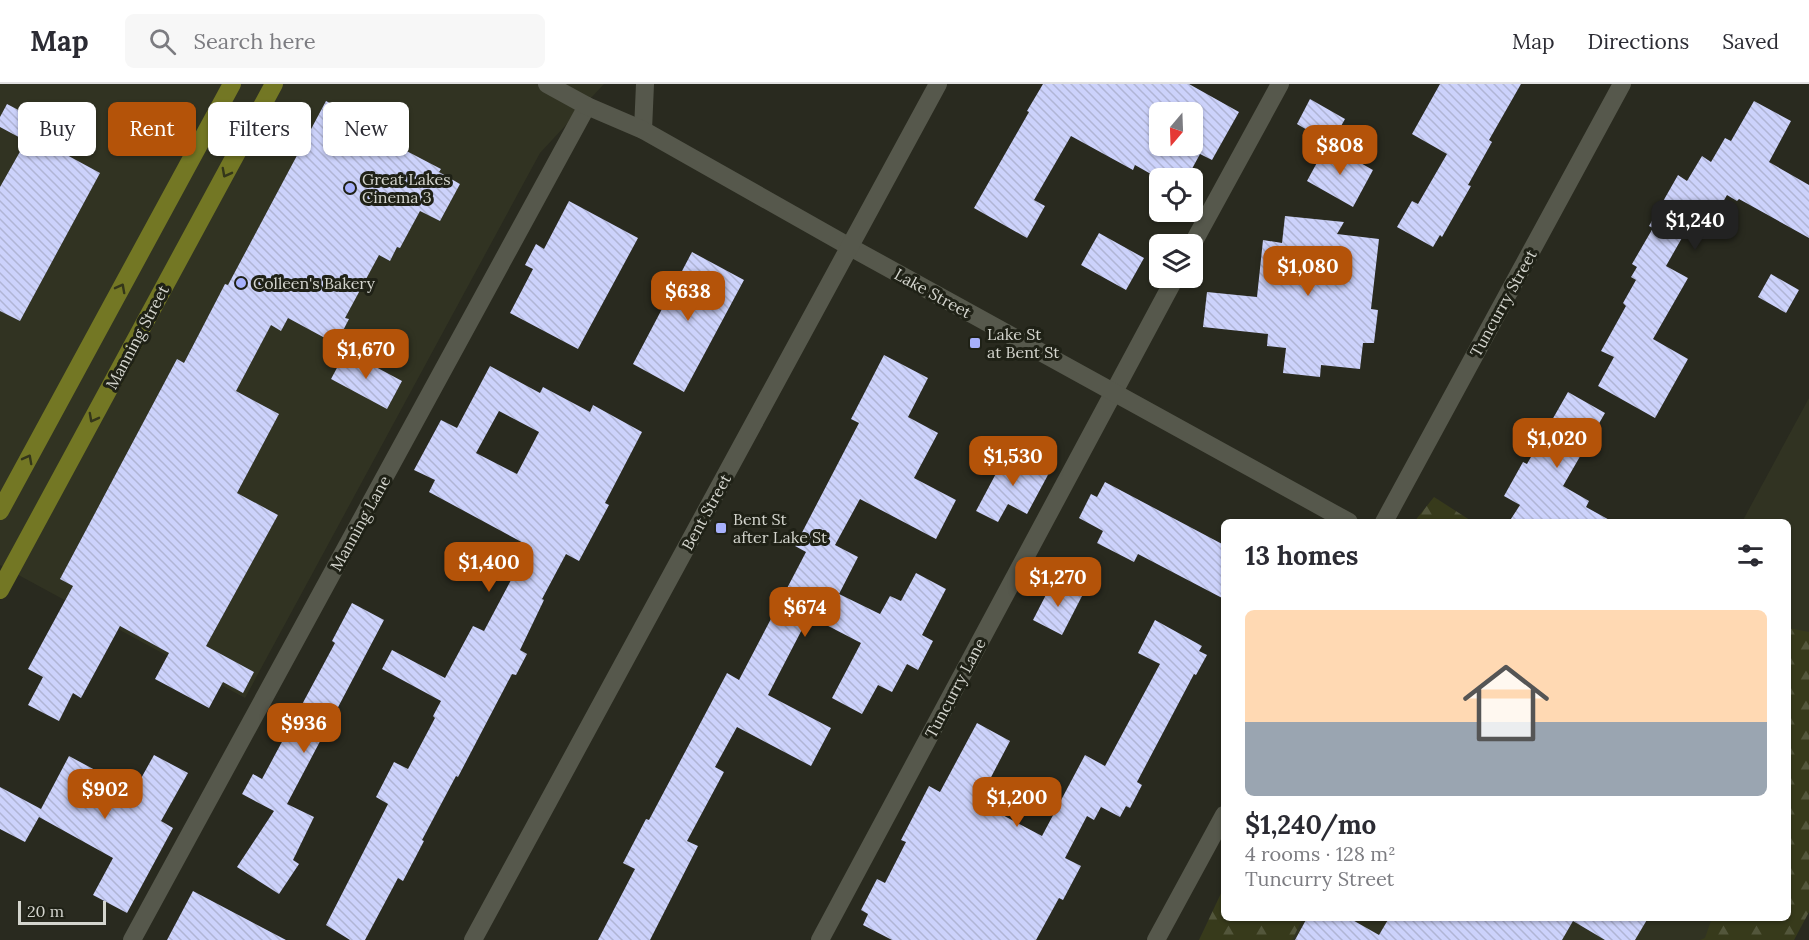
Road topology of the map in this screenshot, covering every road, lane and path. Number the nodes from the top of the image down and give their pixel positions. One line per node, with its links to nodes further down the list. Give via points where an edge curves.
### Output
1 (232, 84): 14 (main road, one-way to 1)
2 (274, 84): 17 (main road, Manning Street, one-way to 17)
3 (547, 84): 8 (street, Lake Street)
4 (645, 84): 9 (street)
5 (938, 84): 11 (street, Bent Street)
6 (1280, 84): 10 (street)
7 (1622, 84): 16 (street, Tuncurry Street)
8 (587, 106): 9 (street, Lake Street); 19 (street, Manning Lane)
9 (643, 130): 11 (street, Lake Street)
10 (1198, 234)
11 (850, 247): 13 (street, Lake Street); 20 (street, Bent Street)
12 (1169, 288): 13 (street, Tuncurry Lane)
13 (1112, 392): 15 (street, Lake Street); 21 (street, Tuncurry Lane)
14 (0, 511)
15 (1344, 519)
16 (1386, 519)
17 (0, 591)
18 (1221, 821): 22 (street)
19 (132, 940)
20 (473, 940)
21 (820, 940)
22 (1156, 940)

